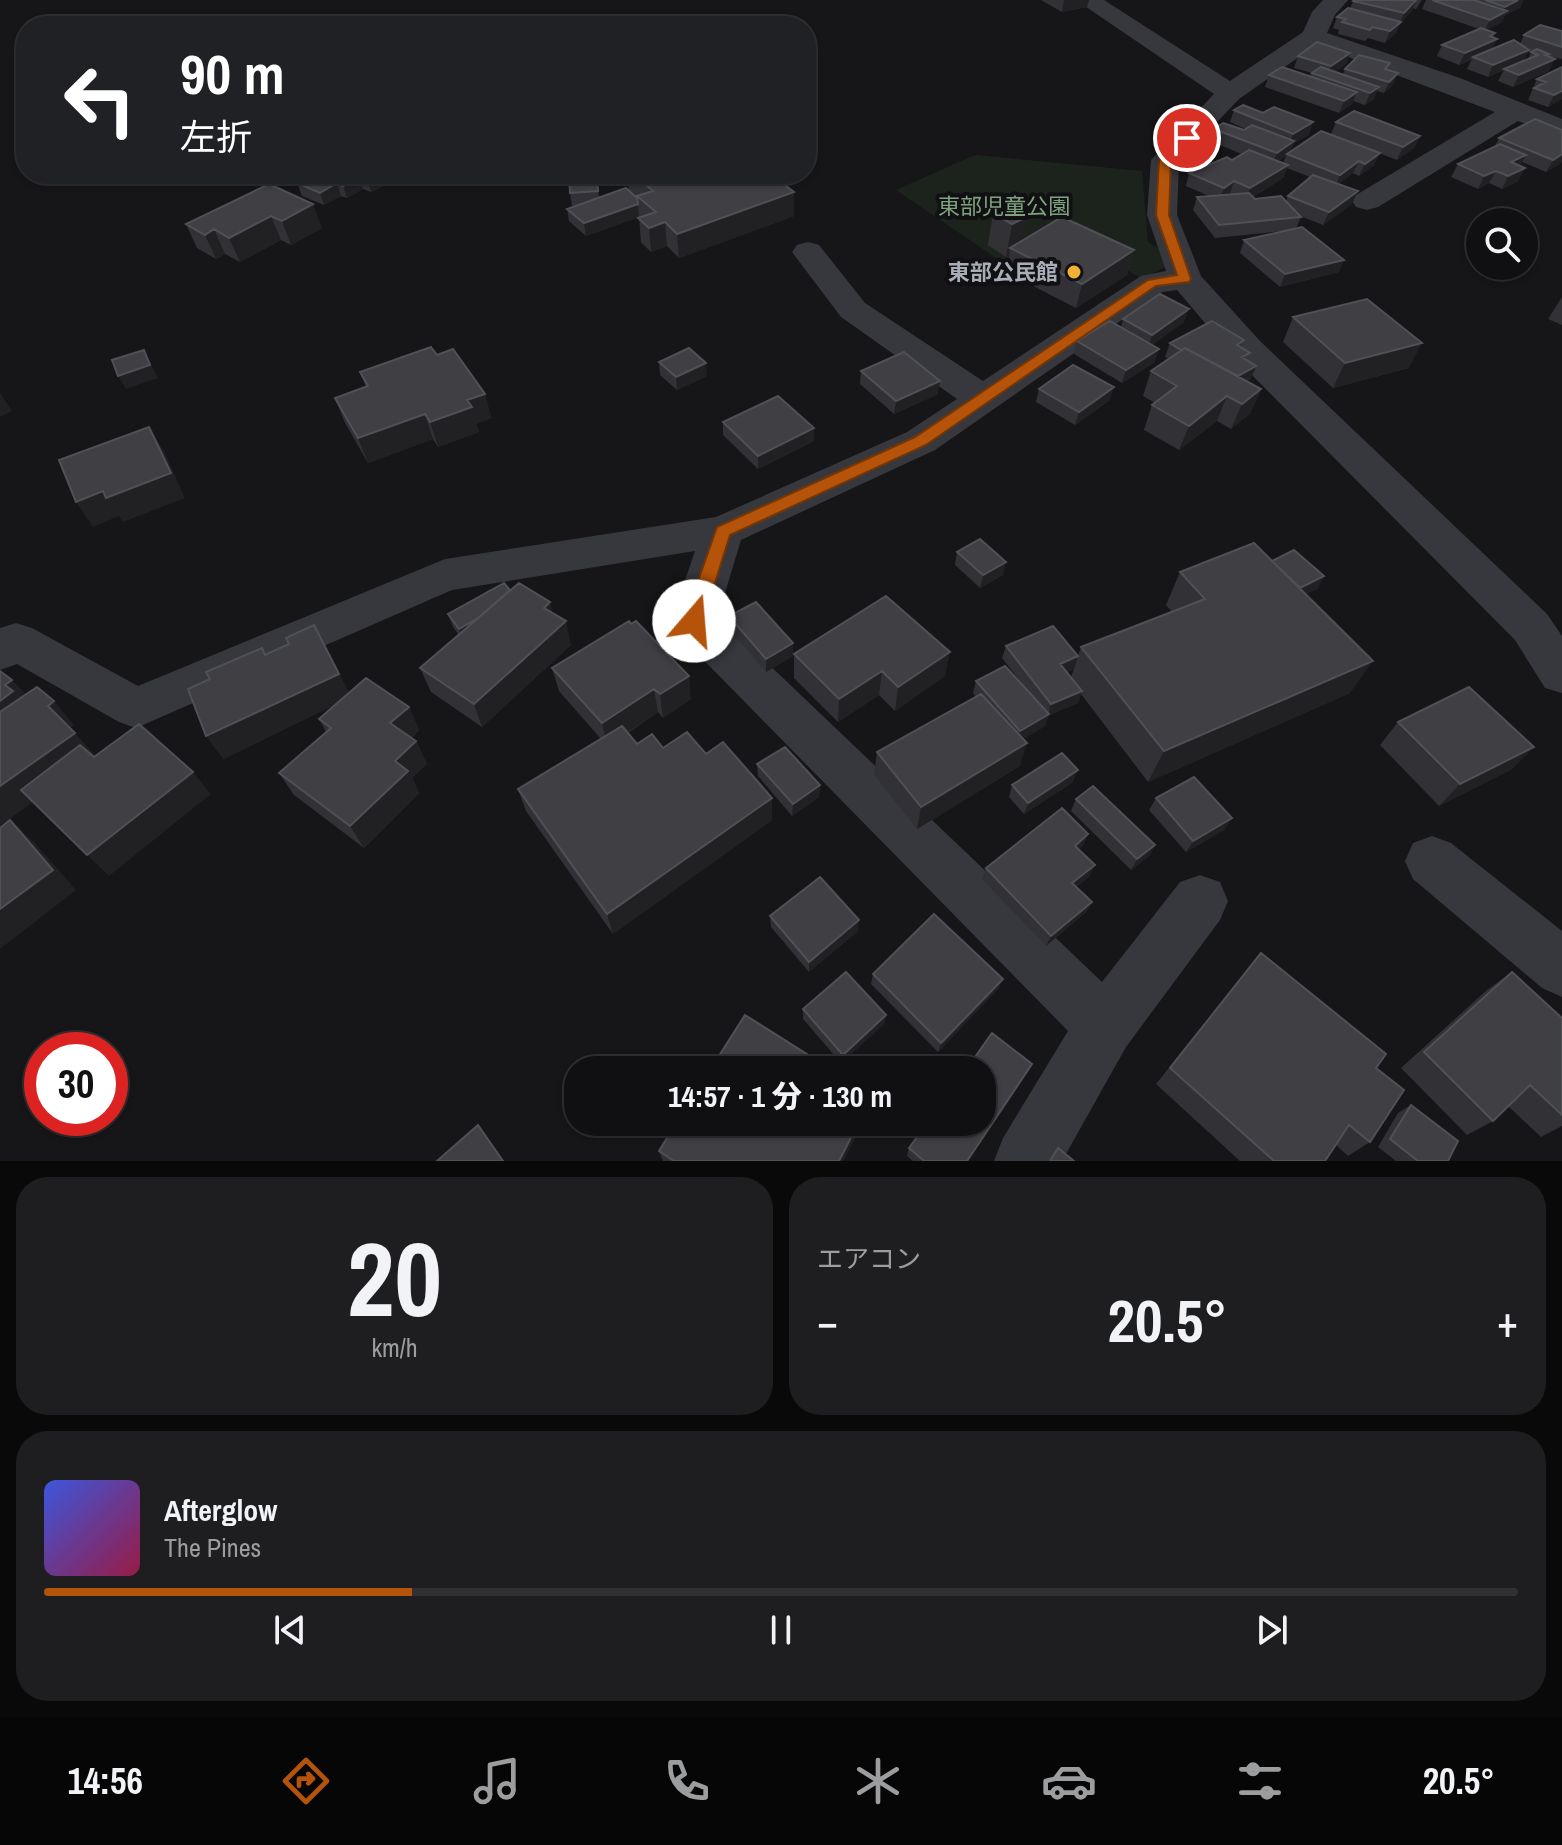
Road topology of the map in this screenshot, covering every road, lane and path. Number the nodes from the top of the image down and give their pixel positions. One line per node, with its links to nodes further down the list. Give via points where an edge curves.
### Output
1 (1088, 0): 4 (street)
2 (1336, 0): 3 (street)
3 (1313, 36): 4 (street); 5 (street)
4 (1230, 93): 9 (street, via 1165,160 1162,215)
5 (1517, 110): 6 (street); 7 (street)
6 (1562, 129)
7 (1367, 201)
8 (808, 252): 10 (street, via 853,310)
9 (1185, 279): 10 (street, via 1153,283); 12 (street, via 1247,349)
10 (983, 399): 11 (street, via 921,441)
11 (723, 531): 13 (street, via 445,575 136,708 16,641); 18 (street, via 694,621)
12 (1546, 616): 14 (street)
13 (0, 651)
14 (1562, 674)
15 (1432, 861): 17 (street)
16 (1200, 901): 18 (street)
17 (1562, 968)
18 (1105, 1026): 19 (street)
19 (1026, 1161)

